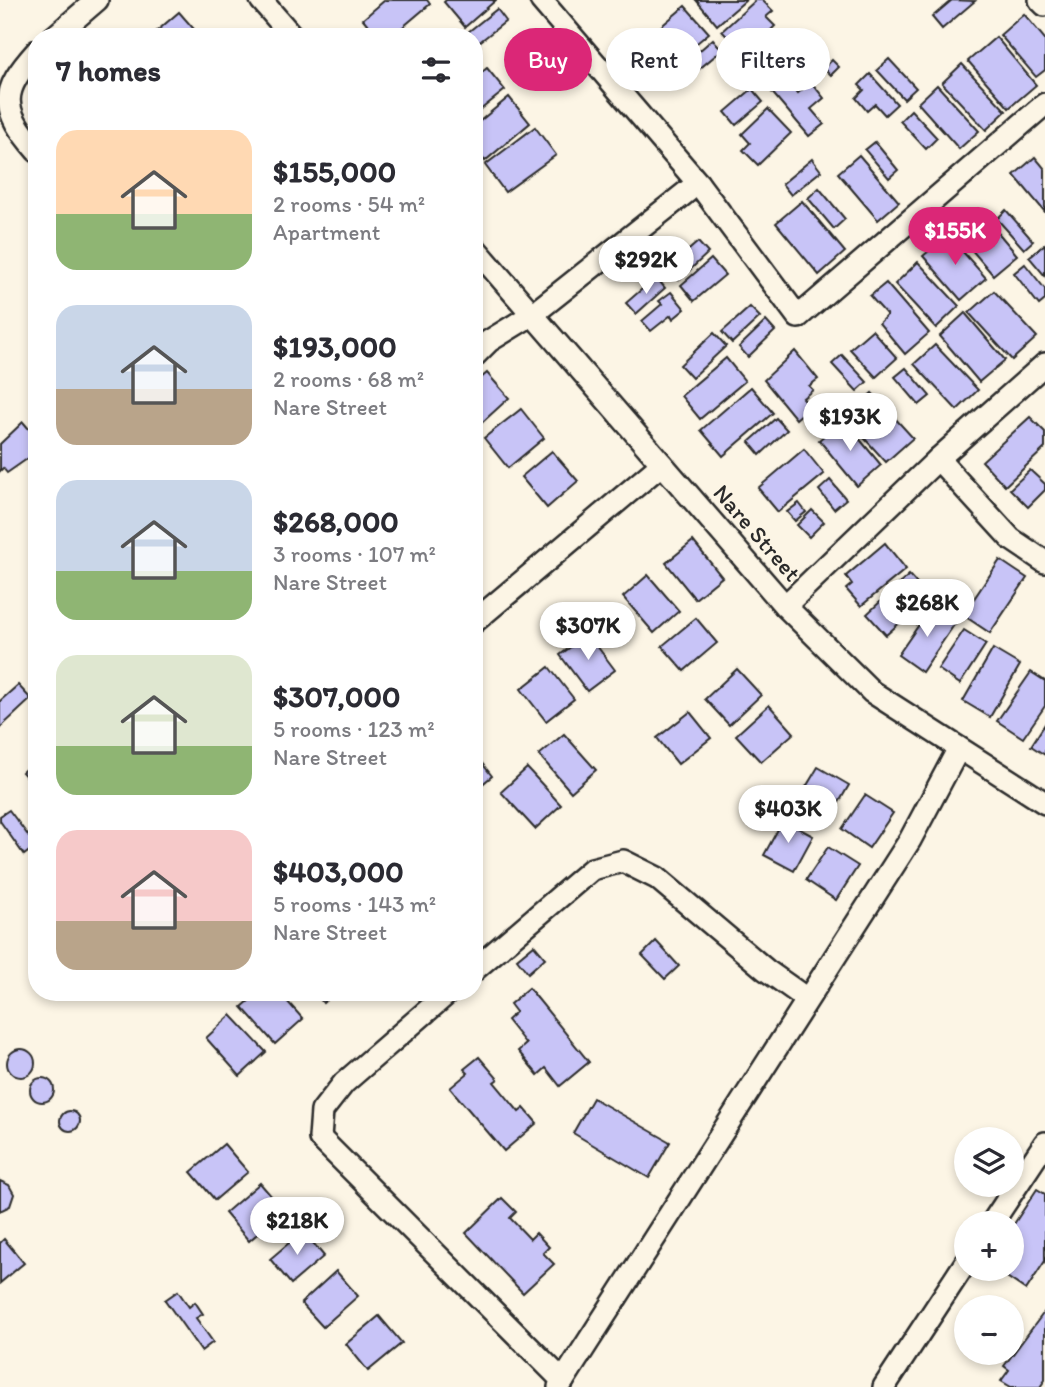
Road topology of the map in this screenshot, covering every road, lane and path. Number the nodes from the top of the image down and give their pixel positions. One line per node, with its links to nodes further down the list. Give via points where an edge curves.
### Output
1 (97, 0): 6 (street)
2 (261, 0): 7 (street)
3 (541, 0): 11 (street)
4 (1041, 0): 5 (street)
5 (1045, 5)
6 (64, 28)
7 (285, 28)
8 (28, 60): 10 (street, via 6,82 3,102)
9 (1045, 104): 11 (street, via 798,317)
10 (28, 141)
11 (698, 183): 13 (street)
12 (483, 257): 13 (street, Nare Street)
13 (533, 314): 14 (street); 17 (street, Nare Street)
14 (483, 347)
15 (1045, 364): 16 (street)
16 (937, 459): 18 (street, via 1011,539); 19 (street)
17 (662, 464): 19 (street, Nare Street); 20 (street)
18 (1045, 562)
19 (785, 606): 21 (street, Nare Street, via 872,692)
20 (483, 614)
21 (959, 748): 22 (street, Nare Street); 24 (street, via 910,840)
22 (1045, 803)
23 (483, 962): 24 (street, via 592,869 623,861 657,878)
24 (807, 999): 29 (street)
25 (439, 1001): 29 (street, via 344,1083 322,1111 320,1138)
26 (1045, 1143): 27 (street)
27 (1000, 1211)
28 (954, 1280): 30 (street)
29 (561, 1384)
30 (884, 1387)

